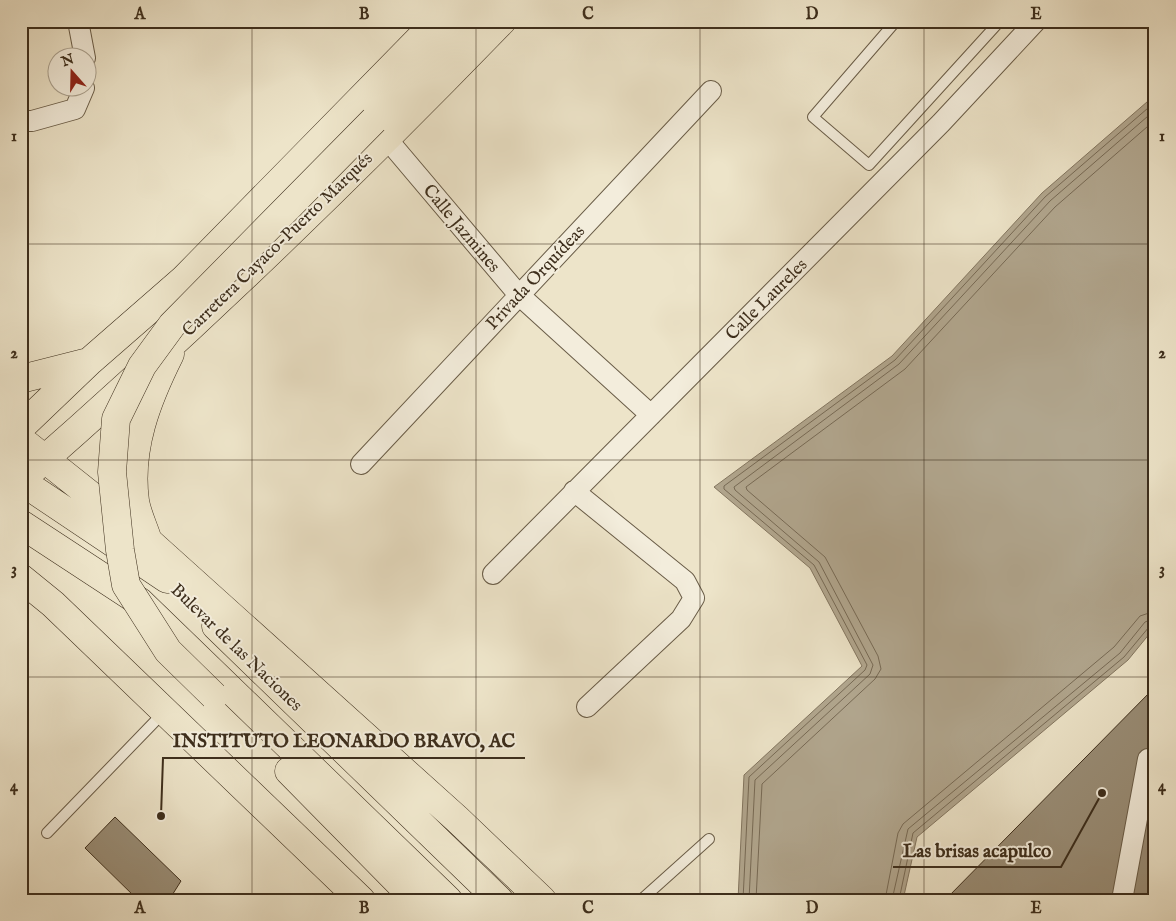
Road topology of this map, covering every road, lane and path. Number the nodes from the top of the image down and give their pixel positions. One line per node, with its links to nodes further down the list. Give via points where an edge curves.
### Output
1 (78, 21): 8 (street)
2 (437, 21): 15 (main road, via 184,279)
3 (472, 21): 12 (main road)
4 (502, 21): 12 (main road, Carretera Cayaco-Puerto Marqués)
5 (896, 21): 6 (lane, via 813,117 868,165)
6 (1000, 21)
7 (1036, 21): 17 (street, Calle Laureles, via 941,123)
8 (82, 48)
9 (711, 91): 13 (street, Privada Orquídeas)
10 (79, 98): 11 (street, via 74,109 32,122)
11 (21, 120)
12 (381, 130): 13 (street, Calle Jazmines); 14 (main road, Carretera Cayaco-Puerto Marqués); 36 (main road, bridge, via 172,325 142,366 116,419 112,472 126,585 168,651)
13 (518, 294): 17 (street, Calle Jazmines); 21 (street, Privada Orquídeas)
14 (175, 342): 20 (main road, Carretera Cayaco-Puerto Marqués); 25 (main road, via 150,394 135,445 135,501)
15 (90, 361): 16 (main road); 18 (main road)
16 (21, 379)
17 (651, 414): 23 (street, Calle Laureles)
18 (21, 427)
19 (21, 440): 20 (main road)
20 (45, 460): 22 (main road, Carretera Cayaco-Puerto Marqués); 25 (main road)
21 (361, 464)
22 (21, 480): 38 (main road, Bulevar de las Naciones, via 160,572)
23 (574, 491): 26 (street, Calle Laureles); 30 (street, via 685,581 694,598 680,619)
24 (21, 524): 37 (main road, Bulevar de las Naciones, bridge, via 140,602)
25 (148, 541): 39 (main road, via 457,819)
26 (493, 574)
27 (21, 578): 29 (main road)
28 (21, 594): 29 (main road)
29 (53, 604): 31 (main road)
30 (587, 707)
31 (164, 711): 33 (lane); 35 (main road)
32 (1152, 759): 41 (street)
33 (47, 833)
34 (709, 839): 40 (lane)
35 (361, 900)
36 (416, 900)
37 (448, 900)
38 (499, 900)
39 (542, 900)
40 (640, 900)
41 (1122, 900)

